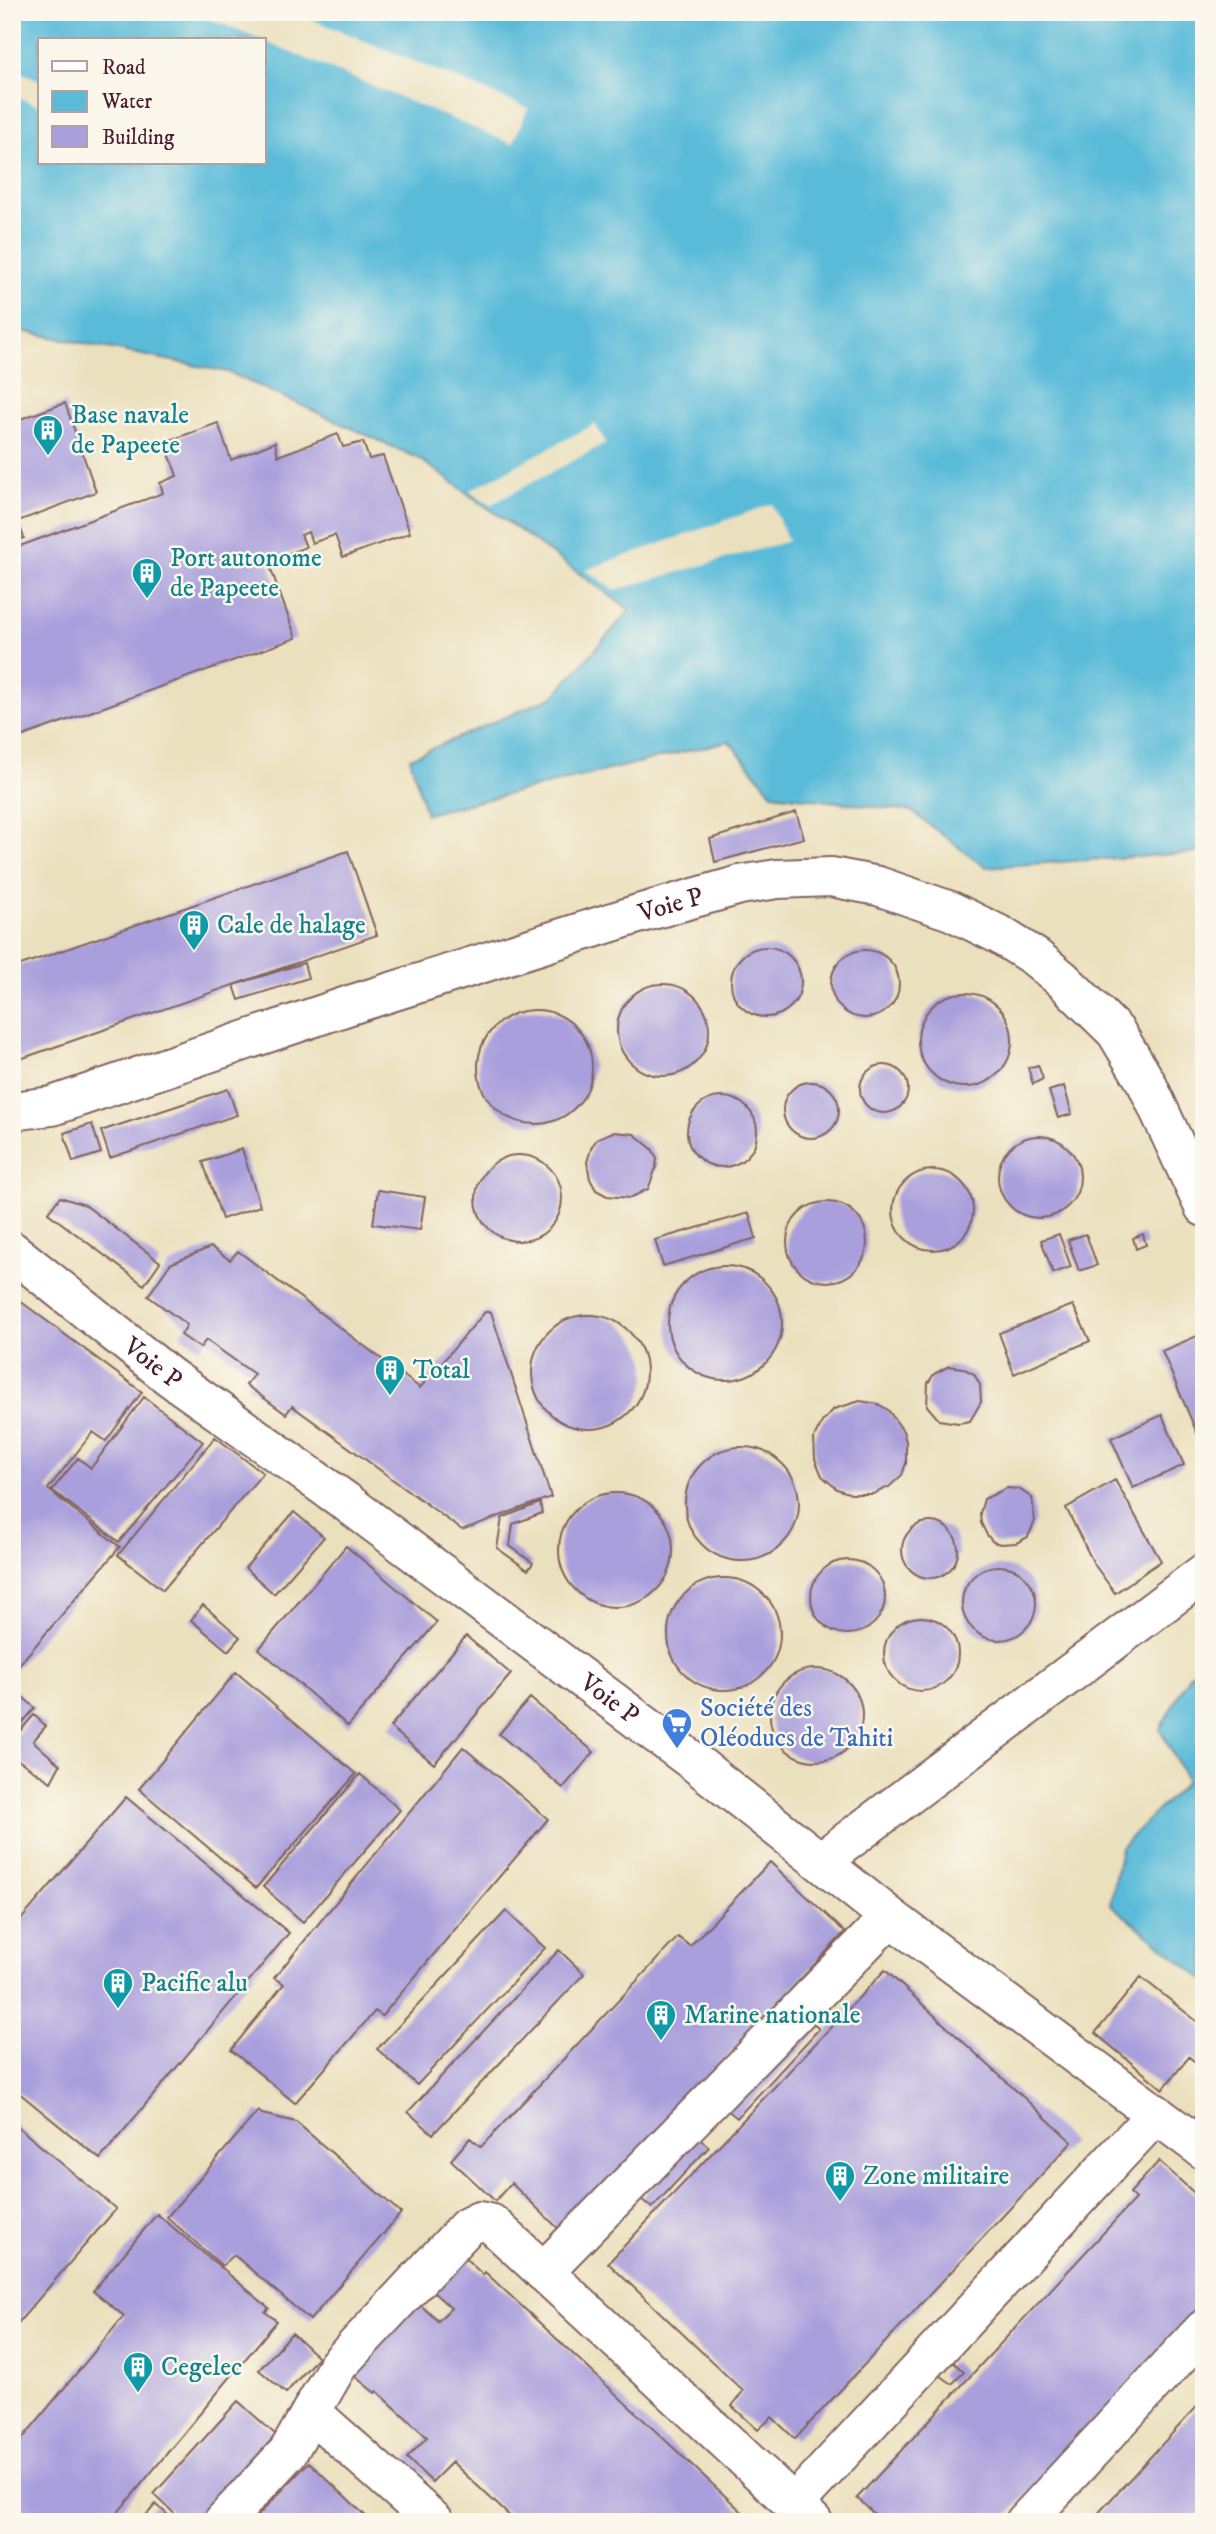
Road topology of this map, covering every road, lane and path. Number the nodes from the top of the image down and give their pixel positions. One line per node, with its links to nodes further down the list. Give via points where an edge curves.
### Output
1 (12, 1111): 2 (lane, Voie P, via 52,1106 375,997 740,885 831,877 878,886 951,911 1000,935 1063,980 1116,1032 1147,1084)
2 (1204, 1208)
3 (12, 1251): 5 (lane, Voie P, via 170,1377 345,1501)
4 (1204, 1573): 5 (lane)
5 (821, 1861): 6 (lane, Voie P)
6 (890, 1917): 7 (lane, Voie P); 9 (lane)
7 (1156, 2114): 8 (lane, Voie P); 12 (lane)
8 (1204, 2150)
9 (543, 2272): 11 (lane, via 492,2224 479,2221 467,2227 338,2365); 12 (lane)
10 (1204, 2329): 15 (lane)
11 (311, 2412): 13 (lane, via 288,2452); 14 (lane)
12 (803, 2513)
13 (223, 2522)
14 (435, 2522)
15 (1026, 2522)

